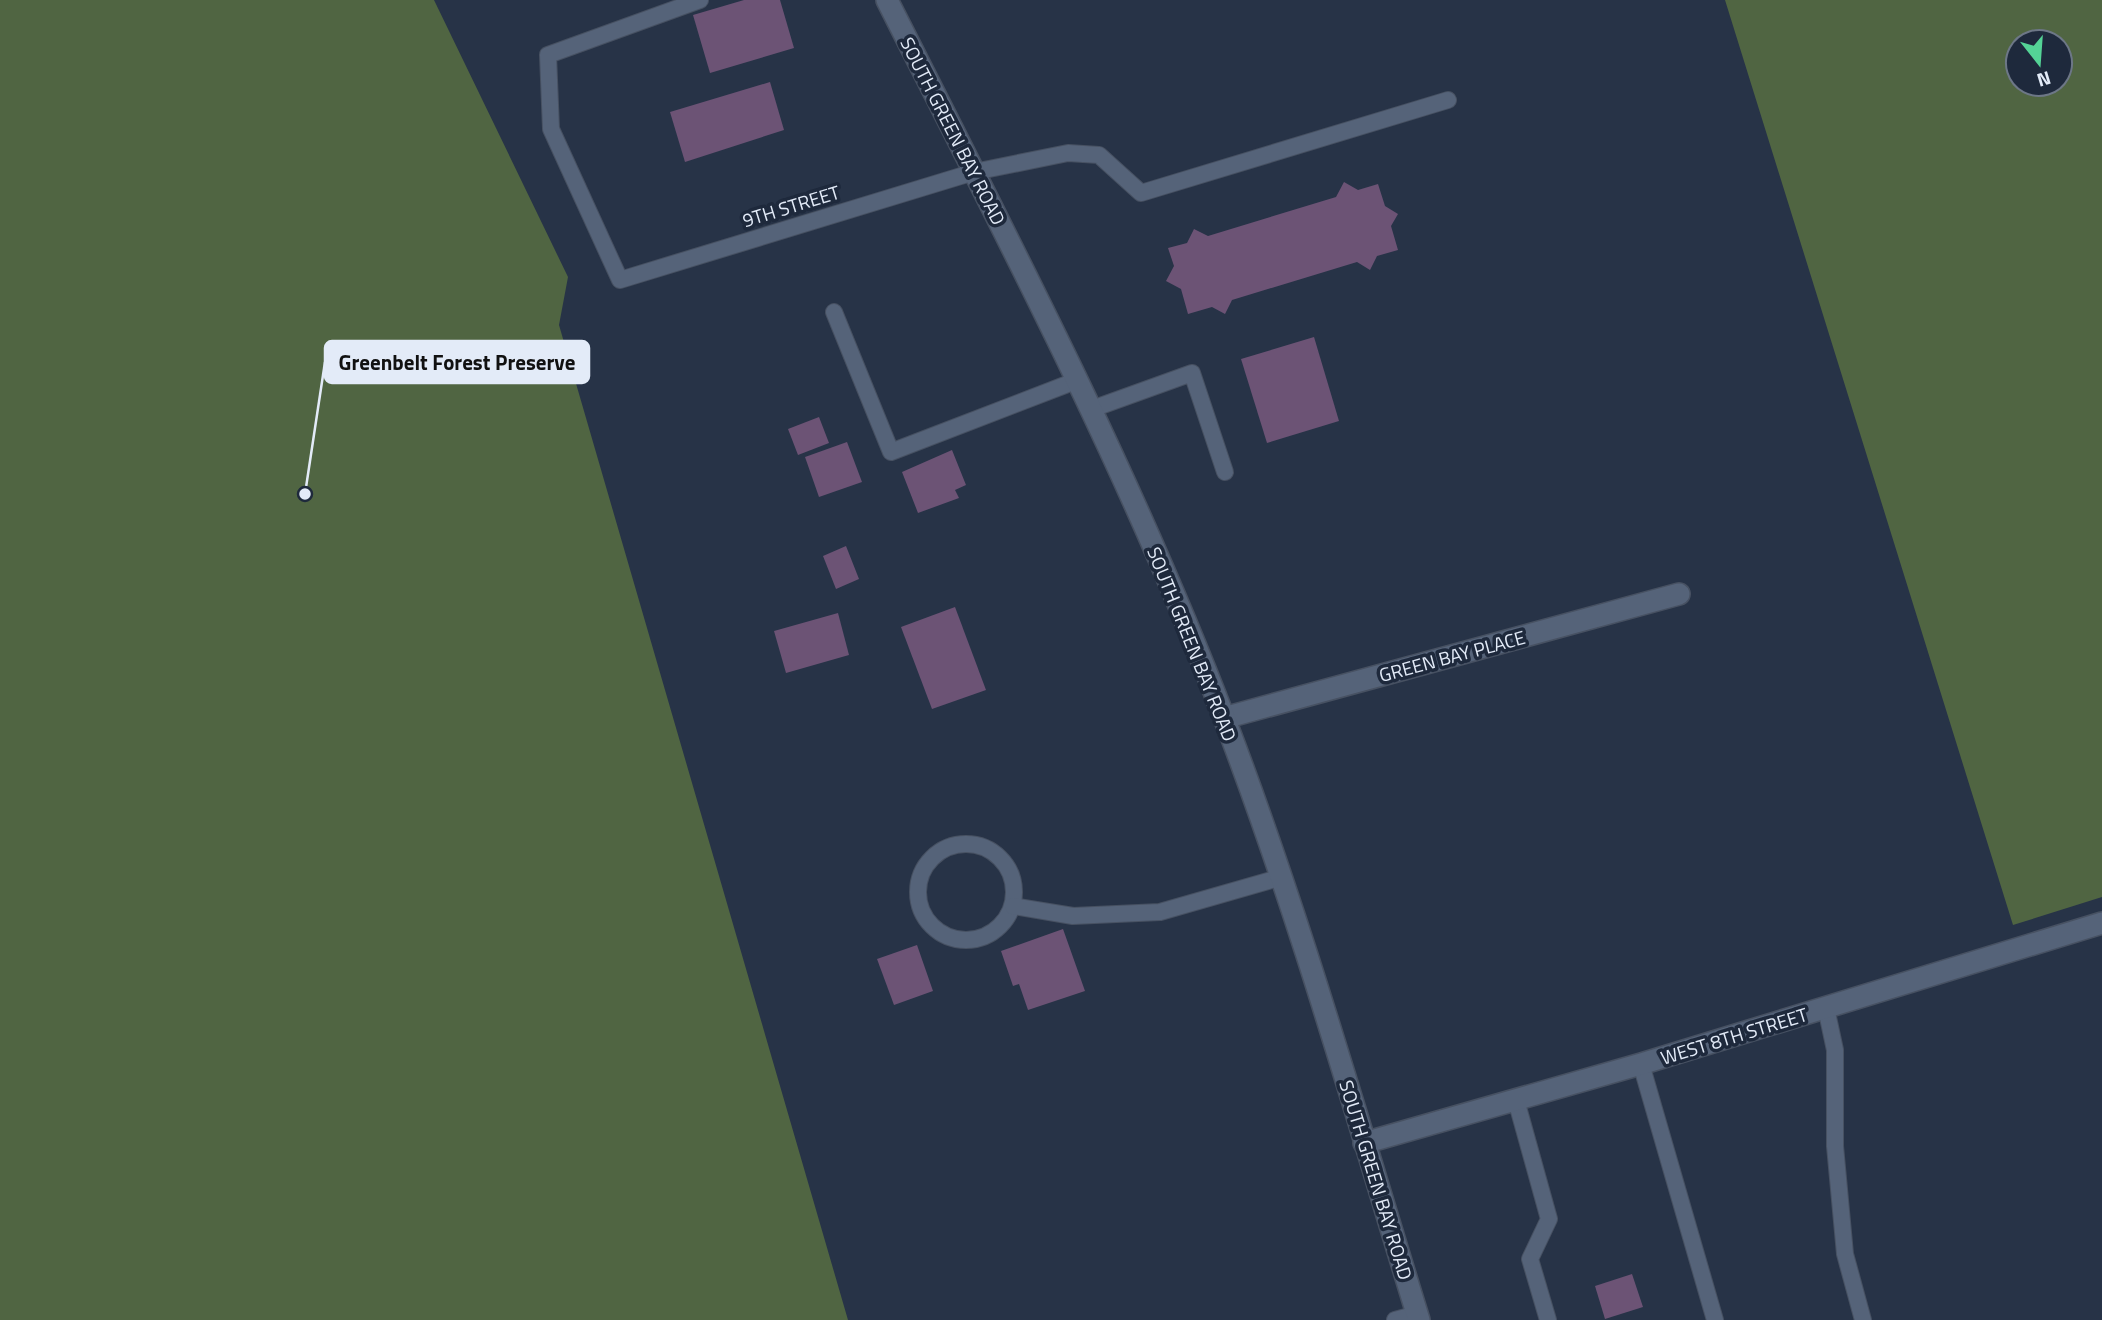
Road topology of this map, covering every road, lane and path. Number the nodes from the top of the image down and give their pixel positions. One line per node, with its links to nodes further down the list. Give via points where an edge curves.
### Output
1 (700, 0): 4 (lane, 9TH STREET, via 548,55 551,129 620,280)
2 (887, 0): 4 (main road, SOUTH GREEN BAY ROAD)
3 (1448, 100): 4 (lane, 9TH STREET, via 1141,193 1099,155 1069,153)
4 (974, 172): 6 (main road, SOUTH GREEN BAY ROAD)
5 (834, 312): 6 (lane, via 891,452)
6 (1078, 380): 7 (main road, SOUTH GREEN BAY ROAD)
7 (1092, 409): 8 (lane, via 1192,373); 10 (main road, SOUTH GREEN BAY ROAD)
8 (1225, 472)
9 (1679, 594): 10 (main road, GREEN BAY PLACE)
10 (1224, 718): 11 (main road, SOUTH GREEN BAY ROAD)
11 (1282, 877): 12 (lane, via 1160,912 1073,916); 17 (main road, SOUTH GREEN BAY ROAD)
12 (1013, 906): 12 (lane, via 995,931 982,938 952,939 928,921 918,893 920,878 940,852 972,844 988,849 1006,866 1015,889)
13 (2102, 923): 14 (main road, WEST 8TH STREET)
14 (1826, 1008): 15 (main road, WEST 8TH STREET); 22 (lane, via 1835,1050 1835,1146 1845,1254)
15 (1642, 1064): 16 (main road, WEST 8TH STREET); 21 (lane)
16 (1516, 1100): 17 (main road, WEST 8TH STREET); 20 (lane, via 1549,1219 1530,1259)
17 (1364, 1143): 18 (main road, SOUTH GREEN BAY ROAD)
18 (1418, 1317): 19 (lane)
19 (1395, 1320)
20 (1548, 1320)
21 (1715, 1320)
22 (1863, 1320)

